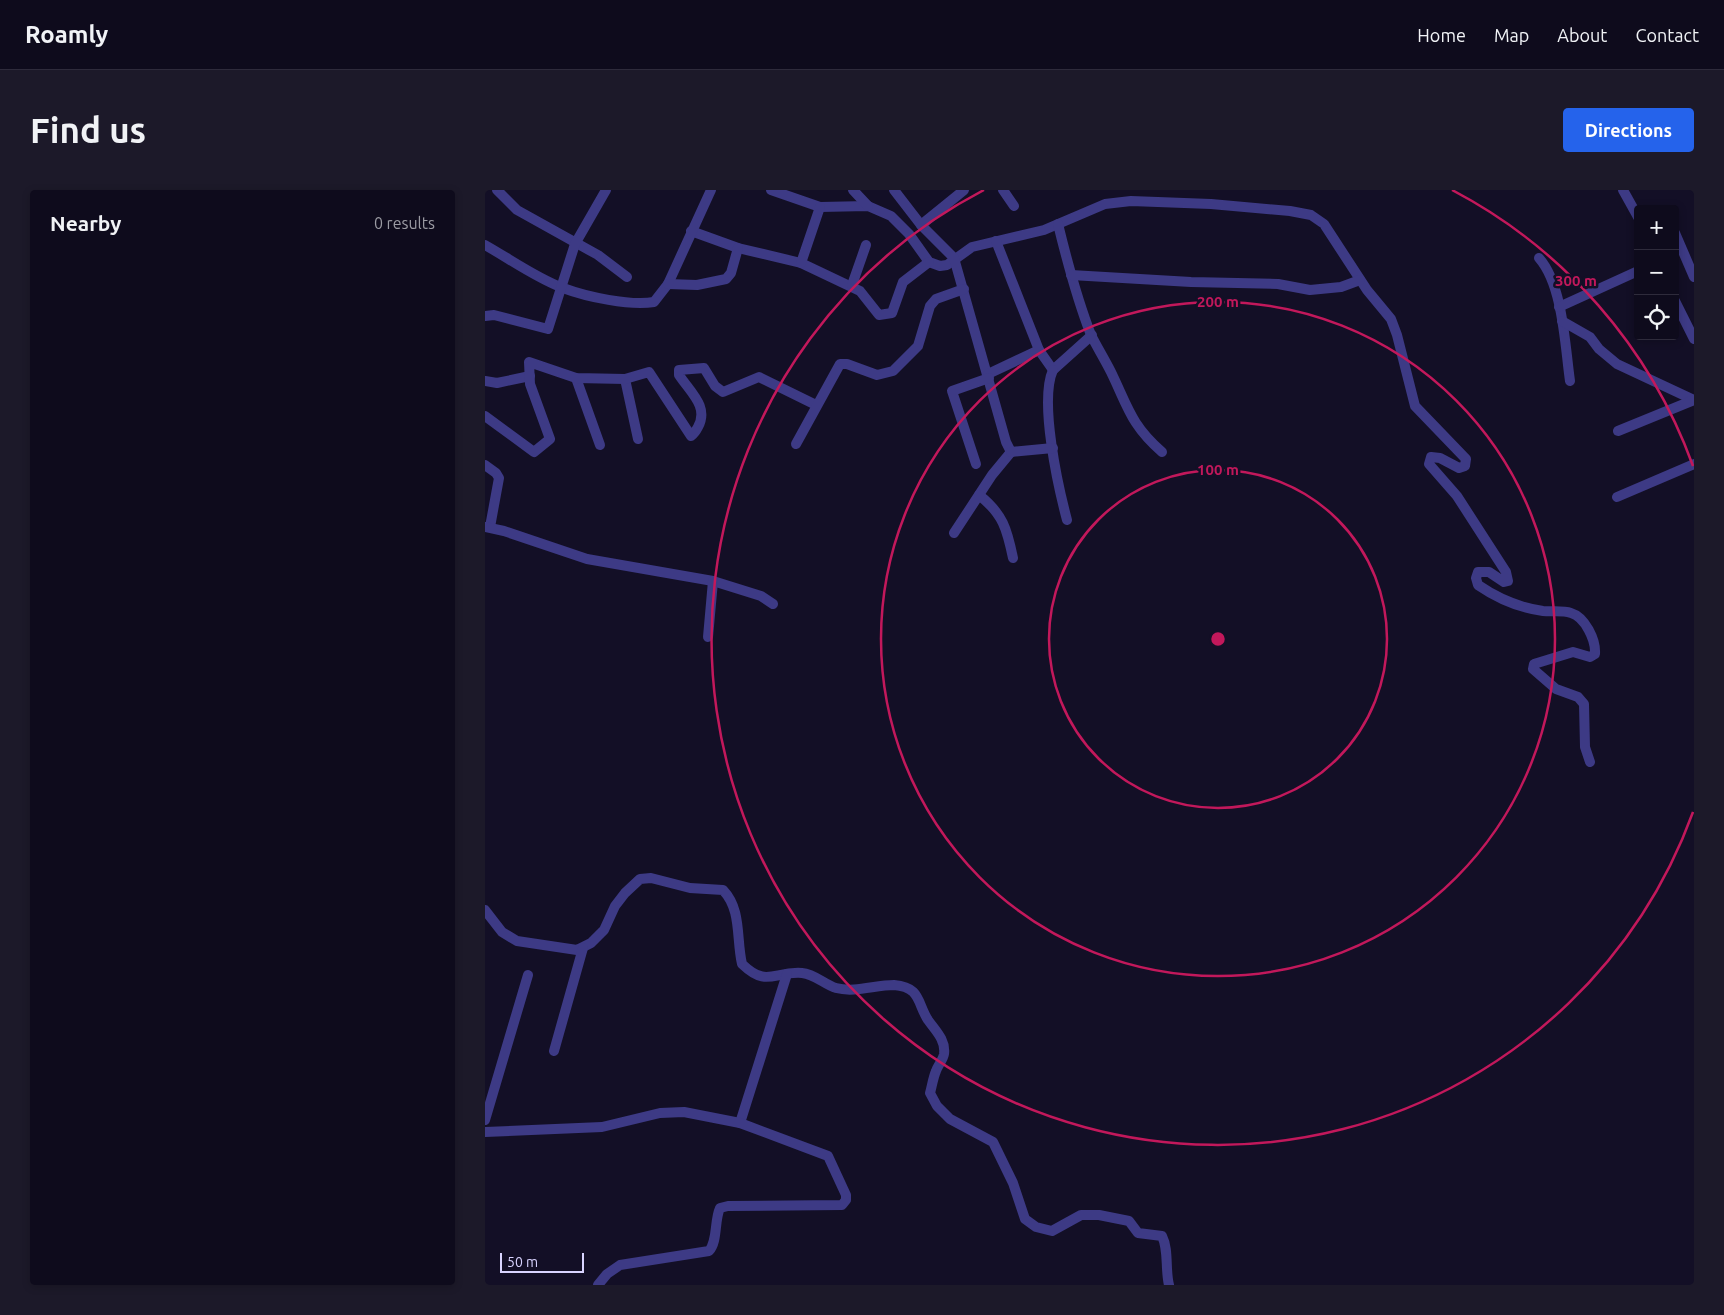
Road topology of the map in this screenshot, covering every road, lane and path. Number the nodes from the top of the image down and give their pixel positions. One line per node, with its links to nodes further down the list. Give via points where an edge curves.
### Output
1 (497, 190): 20 (street, via 517,210)
2 (606, 190): 20 (street)
3 (711, 190): 17 (street)
4 (771, 190): 9 (street)
5 (853, 190): 11 (street)
6 (964, 190): 16 (street)
7 (1003, 190): 12 (street)
8 (1623, 190): 14 (street)
9 (784, 192): 13 (street)
10 (900, 192): 16 (street)
11 (868, 206): 13 (street); 26 (street, via 891,216)
12 (1014, 206)
13 (820, 207): 27 (street)
14 (1634, 211)
15 (1058, 224): 18 (street); 29 (street); 32 (street, via 1105,204 1131,201 1290,211 1311,216 1324,224)
16 (921, 225): 24 (street)
17 (691, 231): 23 (street); 33 (street)
18 (996, 241): 24 (street, via 972,247); 43 (street)
19 (1679, 242): 31 (street)
20 (575, 244): 30 (street); 35 (street)
21 (866, 245): 34 (street)
22 (485, 246): 35 (street)
23 (738, 248): 27 (street); 33 (street, via 726,279 697,285)
24 (954, 258): 26 (street, via 947,265); 36 (street)
25 (1539, 258): 37 (street, via 1550,276)
26 (929, 262): 34 (street, via 903,282 892,313 885,316 875,312 864,295)
27 (801, 263): 34 (street)
28 (1634, 273): 37 (street)
29 (1071, 275): 32 (street, via 1278,284 1310,290 1341,287); 41 (street)
30 (627, 277)
31 (1694, 277)
32 (1360, 280): 73 (street, via 1391,319 1415,406 1466,458 1465,466 1459,468 1440,458 1431,457 1429,464 1457,496 1506,572 1508,581 1504,582 1489,572 1478,572 1479,585 1507,601 1542,611 1572,613 1581,619 1591,634 1595,654 1590,657 1573,652 1534,664 1533,670 1556,689 1578,697 1584,704 1585,747)
33 (668, 284): 35 (street, via 655,302 643,304)
34 (852, 286)
35 (563, 288): 39 (street, via 549,329)
36 (964, 288): 46 (street); 52 (street, via 936,299 930,306 918,346 893,371 877,376 843,362)
37 (1559, 307): 40 (street)
38 (1679, 309): 42 (street)
39 (485, 316)
40 (1562, 321): 50 (street); 51 (street, via 1590,337 1617,364)
41 (1092, 335): 44 (street); 60 (street, via 1124,404 1143,435)
42 (1694, 339)
43 (1039, 350): 44 (street); 46 (street)
44 (1053, 370): 58 (street, via 1048,382)
45 (530, 376): 47 (street, via 529,362); 49 (street); 53 (street, via 550,440 534,452)
46 (988, 376): 59 (street); 61 (street, via 952,391)
47 (576, 378): 48 (street); 57 (street)
48 (625, 378): 52 (street, via 649,372 691,436 702,420 703,410 679,376 679,370 703,368 723,392 759,377); 55 (street)
49 (485, 381)
50 (1570, 381)
51 (1694, 400): 54 (street)
52 (816, 405): 56 (street)
53 (485, 416)
54 (1618, 431)
55 (638, 439)
56 (796, 444)
57 (600, 445)
58 (1053, 448): 59 (street); 66 (street)
59 (1011, 452): 64 (street)
60 (1162, 452)
61 (976, 464)
62 (1694, 464): 65 (street)
63 (485, 465): 67 (street, via 499,478)
64 (979, 494): 68 (street); 69 (street, via 994,507 1007,528)
65 (1617, 497)
66 (1067, 520)
67 (488, 527): 70 (street, via 587,558)
68 (954, 533)
69 (1013, 558)
70 (713, 581): 71 (street, via 761,596); 72 (street)
71 (773, 604)
72 (708, 637)
73 (1590, 762)
74 (485, 910): 75 (street, via 502,932 517,941)
75 (583, 948): 76 (street, via 604,930 625,892 640,879 651,878 690,888 723,890 736,909 741,964 754,976 768,978); 78 (street)
76 (787, 974): 80 (street); 83 (street, via 804,973 835,988 906,987 921,1000 926,1018 943,1042 944,1055 930,1093 950,1119 993,1142 1025,1219 1036,1227 1052,1231 1081,1215 1111,1216 1129,1221 1138,1233 1162,1236 1166,1244)
77 (528, 975): 79 (street)
78 (554, 1051)
79 (485, 1120)
80 (740, 1123): 81 (street, via 684,1112 660,1113 602,1127); 82 (street, via 828,1156 846,1200 842,1204 720,1208 709,1252 620,1265)
81 (485, 1132)
82 (598, 1285)
83 (1169, 1285)

